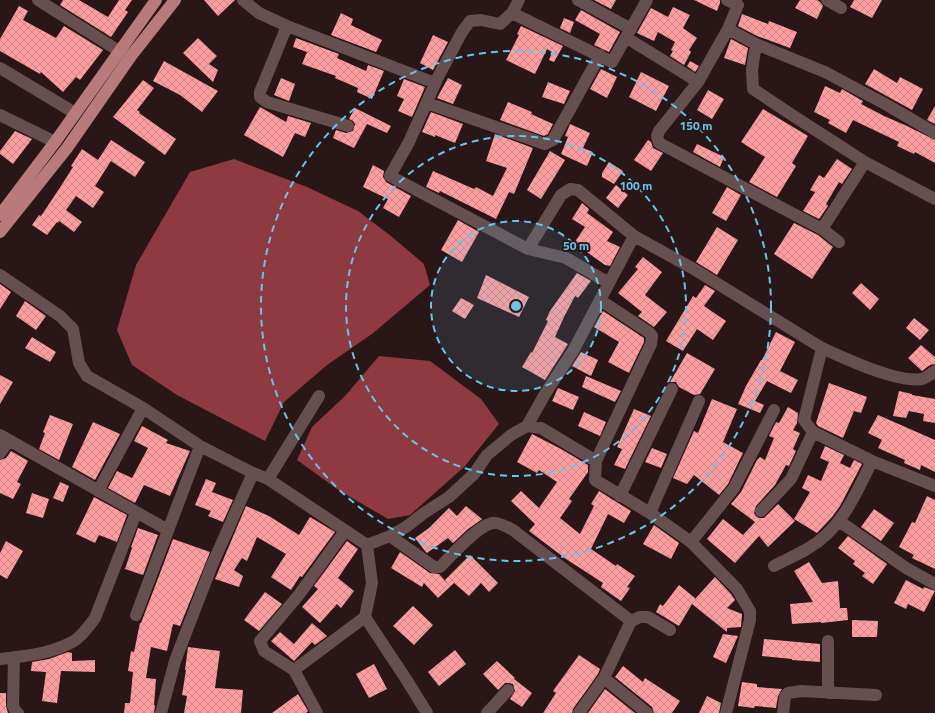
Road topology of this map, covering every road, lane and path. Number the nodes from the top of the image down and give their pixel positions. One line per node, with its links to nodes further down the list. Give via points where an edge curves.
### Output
1 (38, 0): 16 (street)
2 (156, 0): 16 (main road)
3 (175, 0): 31 (main road, via 131,56 67,148)
4 (243, 0): 12 (street, via 259,13)
5 (519, 0): 11 (street)
6 (578, 0): 14 (street)
7 (647, 0): 14 (street)
8 (727, 0): 13 (street, via 738,5)
9 (827, 0): 10 (street)
10 (841, 8)
11 (512, 13): 17 (street); 20 (street, via 499,24 481,20 470,21)
12 (287, 26): 20 (street); 24 (street, via 260,97 267,102)
13 (728, 29): 15 (street); 19 (street)
14 (629, 34): 17 (street, via 612,62); 19 (street)
15 (756, 44): 25 (street, via 825,72); 27 (street, via 752,70 753,88)
16 (119, 51): 22 (main road)
17 (600, 56): 21 (street, via 553,140 545,144)
18 (0, 68): 22 (street)
19 (698, 82): 30 (street, via 659,131 659,143)
20 (435, 83): 21 (street)
21 (427, 103): 34 (street, via 410,142 390,176)
22 (75, 113): 26 (main road)
23 (0, 115): 26 (street)
24 (348, 126)
25 (935, 133)
26 (55, 142): 29 (main road)
27 (865, 162): 28 (street); 30 (street)
28 (935, 199)
29 (0, 215)
30 (822, 229): 33 (street)
31 (0, 232)
32 (634, 236): 34 (street, via 578,190 570,189 561,196); 36 (street); 38 (street, via 692,268)
33 (839, 242)
34 (528, 249): 36 (street, via 566,258)
35 (0, 275): 43 (street, via 60,316 73,329 79,363 87,376)
36 (609, 283): 37 (street)
37 (600, 300): 45 (street, via 573,351); 50 (street, via 650,333 652,344)
38 (822, 348): 39 (street, via 907,380 924,379); 46 (street, via 804,420)
39 (935, 371)
40 (672, 389): 56 (street)
41 (319, 396): 53 (street)
42 (698, 401): 59 (street)
43 (142, 408): 48 (street); 55 (street)
44 (774, 410): 64 (street, via 734,488)
45 (527, 426): 50 (street, via 541,428); 63 (street, via 510,435 487,455 474,474 449,497)
46 (813, 432): 51 (street); 57 (street, via 791,479)
47 (4, 437): 49 (street); 55 (street)
48 (200, 446): 52 (street); 61 (street)
49 (0, 453)
50 (596, 461): 56 (street, via 595,480)
51 (872, 461): 54 (street); 60 (street)
52 (253, 473): 53 (street); 81 (street, via 212,565 180,646)
53 (268, 479): 62 (street)
54 (935, 486)
55 (98, 491): 58 (street)
56 (620, 496): 59 (street)
57 (761, 512)
58 (136, 513): 61 (street); 73 (street, via 95,618 85,632 74,641 50,651)
59 (650, 513): 64 (street)
60 (840, 521): 66 (street, via 814,545); 67 (street, via 906,568)
61 (168, 530): 68 (street)
62 (345, 531): 65 (street); 75 (street, via 298,596 260,641 264,651)
63 (390, 536): 65 (street); 70 (street, via 434,567 440,567 481,527 493,522 498,523 513,530)
64 (691, 542): 87 (street, via 737,589 750,611 750,620)
65 (367, 545): 69 (street, via 372,583)
66 (774, 566)
67 (935, 584)
68 (136, 615)
69 (365, 617): 75 (street); 83 (street)
70 (631, 621): 71 (street, via 648,617); 76 (street)
71 (670, 630)
72 (828, 641): 78 (street)
73 (14, 657): 74 (street); 80 (street, via 13,706)
74 (0, 659)
75 (294, 670): 82 (street)
76 (604, 678): 85 (street); 86 (street)
77 (508, 690): 84 (street)
78 (828, 693): 79 (street); 88 (street, via 788,693)
79 (876, 695)
80 (18, 713)
81 (161, 713)
82 (317, 713)
83 (427, 713)
84 (487, 713)
85 (579, 713)
86 (647, 713)
87 (726, 713)
88 (783, 713)

